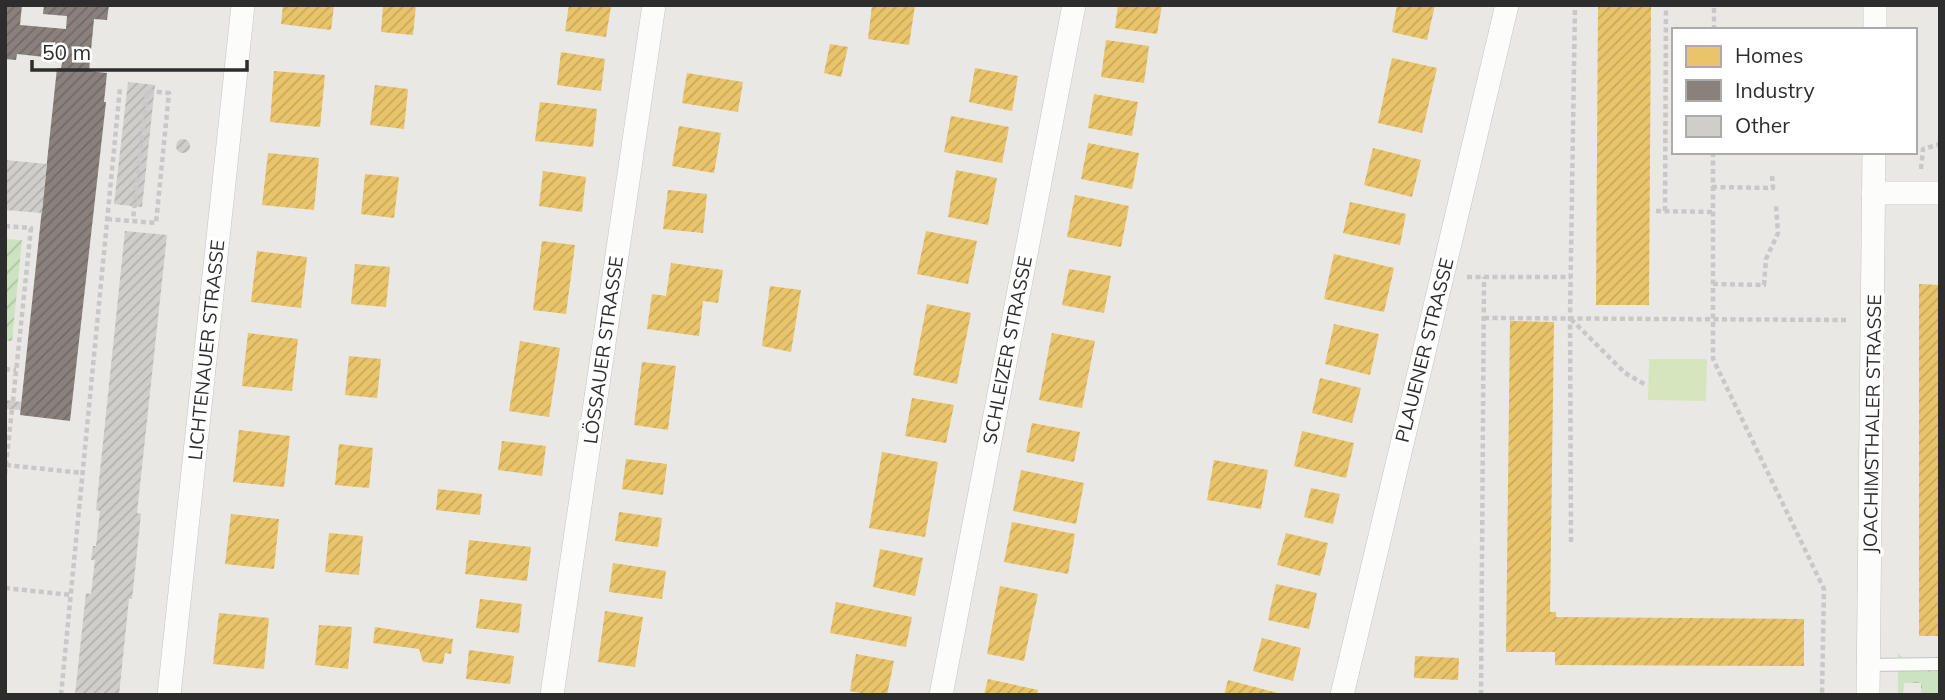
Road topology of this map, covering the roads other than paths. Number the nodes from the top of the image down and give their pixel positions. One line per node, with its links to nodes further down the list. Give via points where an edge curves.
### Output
1 (243, 5): 12 (street, LICHTENAUER STRASSE)
2 (654, 5): 13 (street, LÖSSAUER STRASSE)
3 (1074, 5): 14 (street, SCHLEIZER STRASSE)
4 (1507, 5): 15 (street, PLAUENER STRASSE)
5 (1875, 5): 6 (street)
6 (1875, 28)
7 (1874, 154): 8 (street, JOACHIMSTHALER STRASSE)
8 (1874, 193): 9 (street); 10 (street, JOACHIMSTHALER STRASSE)
9 (1940, 193)
10 (1869, 664): 11 (lane); 16 (street, JOACHIMSTHALER STRASSE)
11 (1940, 664)
12 (169, 695)
13 (552, 695)
14 (941, 695)
15 (1342, 695)
16 (1868, 695)

